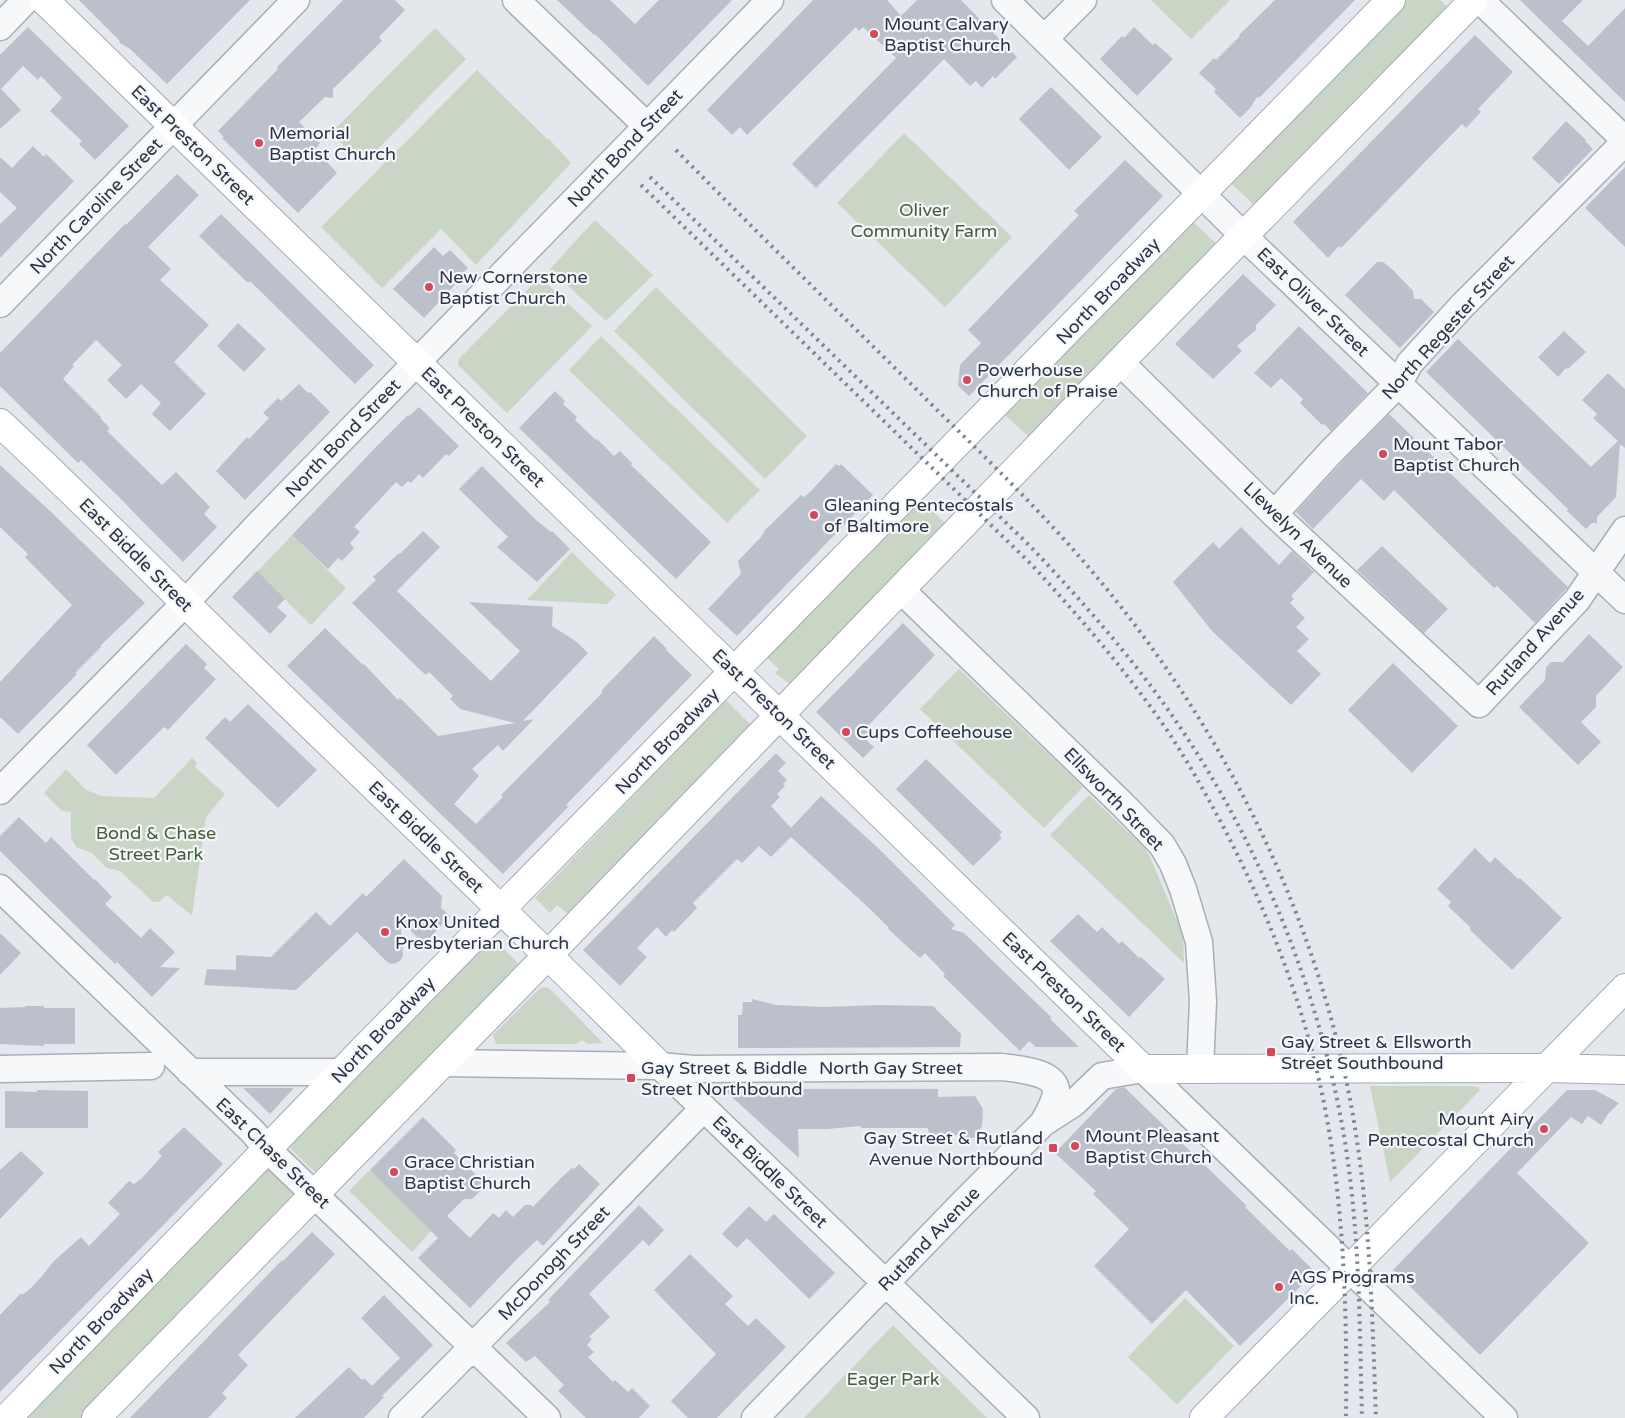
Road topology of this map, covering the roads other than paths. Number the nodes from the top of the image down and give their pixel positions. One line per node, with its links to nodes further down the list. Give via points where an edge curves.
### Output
1 (26, 0): 11 (street)
2 (44, 0): 13 (main road, East Preston Street)
3 (296, 0): 13 (street, North Caroline Street)
4 (516, 0): 14 (street)
5 (770, 0): 14 (street, North Bond Street)
6 (1005, 0): 12 (street, East Oliver Street)
7 (1082, 0): 12 (street)
8 (1391, 0): 16 (main road, North Broadway)
9 (1474, 0): 17 (main road)
10 (1480, 0): 15 (street)
11 (0, 27)
12 (1045, 38): 16 (street, East Oliver Street)
13 (173, 126): 18 (street, North Caroline Street); 19 (main road, East Preston Street)
14 (647, 126): 19 (street, North Bond Street)
15 (1625, 141): 21 (street, North Regester Street, via 1462,306 1410,363)
16 (1202, 194): 17 (street, East Oliver Street); 29 (main road, North Broadway)
17 (1244, 235): 20 (main road); 21 (street, East Oliver Street)
18 (0, 304)
19 (417, 362): 28 (street, North Bond Street); 29 (main road, East Preston Street)
20 (1120, 362): 23 (street, Llewelyn Avenue); 26 (main road)
21 (1398, 384): 23 (street, North Regester Street); 25 (street, East Oliver Street)
22 (0, 423): 28 (main road, East Biddle Street)
23 (1274, 514): 30 (street, Llewelyn Avenue)
24 (1625, 530): 25 (street, Rutland Avenue)
25 (1596, 572): 27 (street, East Oliver Street); 30 (street, Rutland Avenue, via 1577,600)
26 (901, 590): 31 (main road); 43 (street, Ellsworth Street, via 1162,845 1183,888 1199,942 1203,1009)
27 (1625, 600)
28 (185, 603): 32 (street, North Bond Street); 34 (main road, East Biddle Street)
29 (735, 671): 31 (main road, East Preston Street); 34 (main road, North Broadway)
30 (1479, 704)
31 (780, 715): 35 (main road); 42 (main road, East Preston Street)
32 (0, 791)
33 (0, 888): 45 (street, East Chase Street)
34 (501, 909): 35 (main road, East Biddle Street); 46 (main road, North Broadway)
35 (548, 955): 37 (main road); 39 (main road, East Biddle Street)
36 (1625, 988): 40 (main road)
37 (443, 1063): 39 (street, North Gay Street); 50 (main road)
38 (151, 1066): 41 (street)
39 (660, 1066): 47 (street, East Biddle Street); 48 (street, North Gay Street, via 693,1069 1001,1067 1032,1071 1053,1082 1056,1091)
40 (1548, 1068): 43 (main road); 44 (main road); 51 (main road)
41 (0, 1069)
42 (1143, 1069): 43 (main road); 48 (street, Rutland Avenue, via 1102,1076 1074,1103); 51 (street, East Preston Street)
43 (1200, 1069)
44 (1625, 1070)
45 (190, 1072): 46 (street); 49 (street, East Chase Street)
46 (342, 1072): 49 (main road, North Broadway)
47 (704, 1108): 52 (street, East Biddle Street); 53 (street, McDonogh Street)
48 (1044, 1123): 52 (street, Rutland Avenue)
49 (267, 1149): 50 (street, East Chase Street); 54 (main road, North Broadway)
50 (315, 1195): 53 (street, East Chase Street); 55 (main road)
51 (1350, 1268): 60 (main road); 61 (street, East Preston Street)
52 (886, 1283): 58 (street, Rutland Avenue); 59 (street, East Biddle Street)
53 (474, 1347): 56 (street, McDonogh Street); 57 (street, East Chase Street)
54 (7, 1418)
55 (96, 1418)
56 (402, 1418)
57 (547, 1418)
58 (755, 1418)
59 (1026, 1418)
60 (1204, 1418)
61 (1504, 1418)

